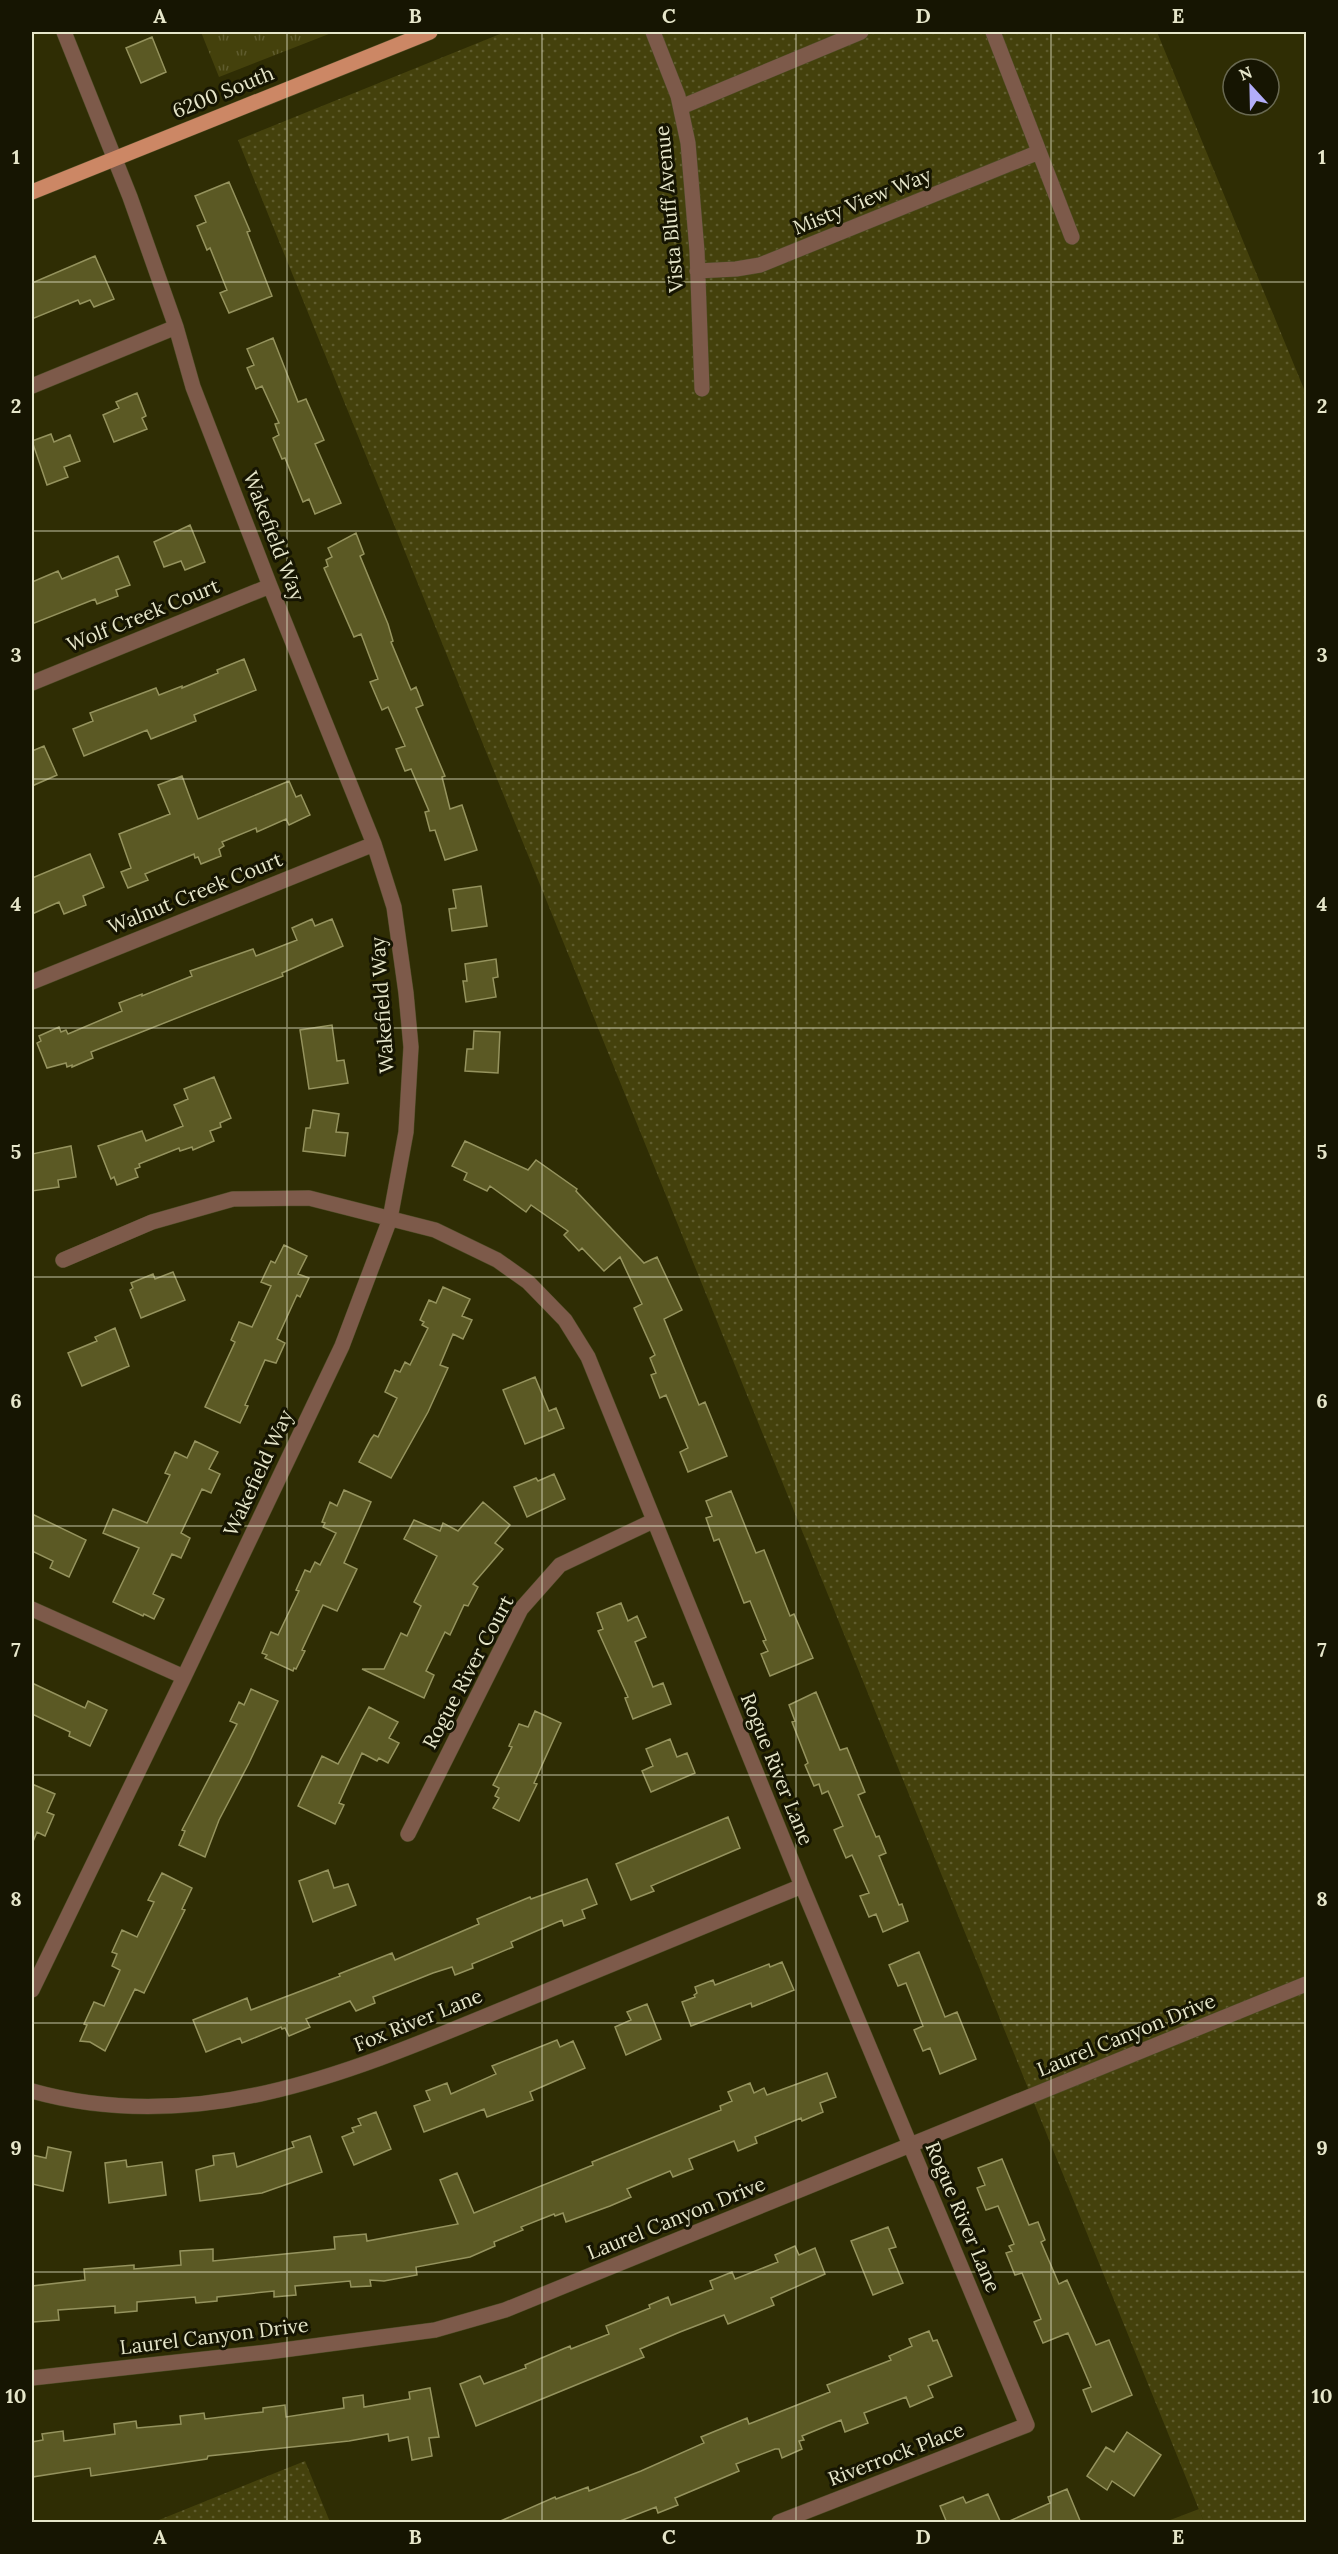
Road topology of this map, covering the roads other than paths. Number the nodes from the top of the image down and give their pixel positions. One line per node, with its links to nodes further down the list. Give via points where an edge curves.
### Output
1 (64, 32): 8 (street, Wakefield Way)
2 (430, 32): 8 (main road, 6200 South)
3 (653, 32): 6 (street, Vista Bluff Avenue)
4 (861, 32): 6 (street)
5 (993, 32): 7 (street)
6 (681, 107): 11 (street, Vista Bluff Avenue, via 688,143)
7 (1039, 152): 10 (street); 11 (street, Misty View Way, via 760,265)
8 (116, 158): 9 (main road, 6200 South); 12 (street, Wakefield Way)
9 (32, 192)
10 (1072, 237)
11 (698, 271): 14 (street, Vista Bluff Avenue)
12 (176, 327): 13 (street); 15 (street, Wakefield Way, via 193,387)
13 (32, 386)
14 (702, 389)
15 (270, 586): 16 (street, Wolf Creek Court); 17 (street, Wakefield Way)
16 (32, 683)
17 (374, 844): 18 (street, Walnut Creek Court); 19 (street, Wakefield Way, via 394,907 411,1047 406,1132)
18 (32, 982)
19 (390, 1219): 20 (street, Rogue River Lane, via 309,1198 233,1199 152,1222); 21 (street, Rogue River Lane, via 435,1230 497,1260 528,1282 565,1320 588,1357); 23 (street, Wakefield Way, via 342,1346)
20 (63, 1260)
21 (653, 1521): 24 (street, Rogue River Court, via 560,1565 521,1609); 25 (street, Rogue River Lane)
22 (32, 1609): 23 (street)
23 (184, 1677): 27 (street, Wakefield Way)
24 (408, 1834)
25 (802, 1886): 28 (street, Fox River Lane, via 368,2064 280,2091 185,2106 120,2106); 29 (street, Rogue River Lane)
26 (1306, 1984): 29 (street, Laurel Canyon Drive)
27 (32, 1990)
28 (32, 2091)
29 (910, 2145): 30 (street, Laurel Canyon Drive, via 505,2310 435,2330); 31 (street, Rogue River Lane)
30 (32, 2378)
31 (1028, 2425): 32 (street, Riverrock Place)
32 (779, 2523)

